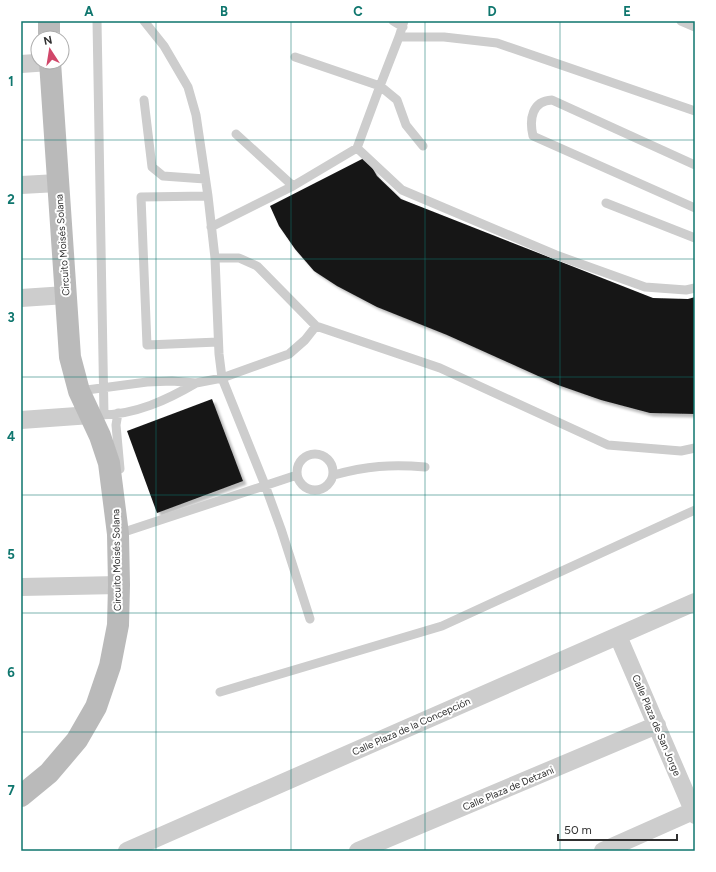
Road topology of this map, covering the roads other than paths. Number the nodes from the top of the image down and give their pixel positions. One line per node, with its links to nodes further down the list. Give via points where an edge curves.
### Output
1 (97, 21): 34 (lane)
2 (144, 21): 17 (lane, via 164,46 188,87 196,115)
3 (393, 21): 5 (lane)
4 (681, 21): 6 (lane)
5 (403, 24): 7 (lane)
6 (695, 27)
7 (400, 37): 10 (lane); 12 (lane, via 444,37 497,43)
8 (295, 57): 10 (lane)
9 (51, 70): 18 (street, Circuito Moisés Solana)
10 (380, 86): 14 (lane, via 397,100 406,125); 15 (lane)
11 (144, 100): 17 (lane, via 152,167 163,176)
12 (695, 111)
13 (236, 134): 20 (lane)
14 (423, 146)
15 (357, 148): 20 (lane); 27 (lane, via 402,190 556,255 645,287 686,290)
16 (695, 165): 23 (lane, via 552,100 544,100 537,106 530,120 533,136)
17 (206, 179): 21 (lane)
18 (58, 183): 19 (street); 28 (street, Circuito Moisés Solana)
19 (21, 185)
20 (293, 186): 24 (lane)
21 (208, 196): 24 (lane); 31 (lane, via 140,197 148,345)
22 (606, 203): 25 (lane)
23 (695, 208)
24 (211, 227): 26 (lane)
25 (695, 238)
26 (215, 258): 30 (lane, via 239,258 257,266); 31 (lane)
27 (695, 288)
28 (66, 295): 29 (street); 35 (street, Circuito Moisés Solana, via 70,357)
29 (21, 298)
30 (316, 326): 32 (lane, via 289,354); 39 (lane, via 440,368 608,445 682,451)
31 (218, 342): 32 (lane)
32 (222, 378): 33 (lane); 43 (lane)
33 (196, 383): 34 (lane, via 147,382); 36 (lane, via 175,396 152,405)
34 (104, 388): 35 (lane); 37 (lane)
35 (79, 391): 37 (street, Circuito Moisés Solana)
36 (118, 413): 37 (lane); 45 (lane, via 116,424 122,499)
37 (98, 415): 38 (street); 45 (street, Circuito Moisés Solana, via 100,436 109,463)
38 (21, 420)
39 (695, 448)
40 (425, 467): 42 (lane, via 370,467)
41 (297, 475): 42 (lane, via 306,489 319,491 329,485); 42 (lane, via 297,468 305,457 318,454 330,461); 43 (lane)
42 (334, 475)
43 (265, 485): 45 (lane); 49 (lane)
44 (695, 510): 51 (lane, via 442,626)
45 (117, 526): 46 (street, Circuito Moisés Solana)
46 (119, 585): 47 (street); 53 (street, Circuito Moisés Solana, via 118,624 110,666 96,707 77,740 49,773)
47 (21, 587)
48 (695, 602): 50 (street, Calle Plaza de la Concepción)
49 (310, 619)
50 (618, 636): 52 (street, Calle Plaza de San Jorge); 55 (street, Calle Plaza de la Concepción)
51 (220, 692)
52 (657, 725): 54 (street, Calle Plaza de San Jorge); 56 (street, Calle Plaza de Detzani)
53 (21, 796)
54 (694, 813): 57 (street)
55 (127, 851)
56 (358, 851)
57 (603, 851)

